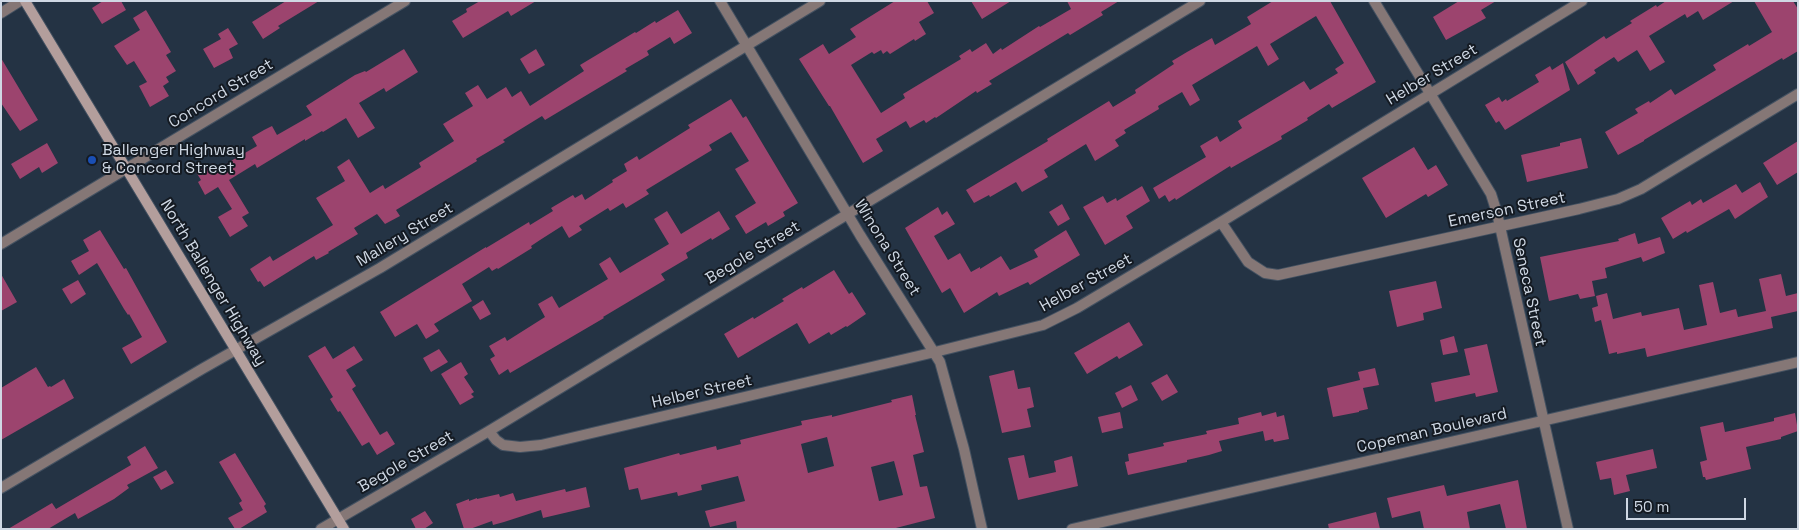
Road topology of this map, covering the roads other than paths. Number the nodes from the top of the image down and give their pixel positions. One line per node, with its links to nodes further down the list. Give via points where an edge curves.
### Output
1 (20, 1): 9 (street)
2 (25, 1): 13 (main road, North Ballenger Highway)
3 (404, 1): 13 (street, Concord Street)
4 (720, 1): 10 (street, Winona Street)
5 (820, 1): 10 (street, Mallery Street)
6 (1200, 1): 14 (street, Begole Street)
7 (1374, 1): 11 (street, Seneca Street)
8 (1582, 1): 11 (street, Helber Street)
9 (1, 13)
10 (747, 45): 14 (street, Winona Street); 18 (street, Mallery Street, via 380,268)
11 (1430, 94): 15 (street, Helber Street); 16 (street, Seneca Street, via 1491,194)
12 (1798, 94): 16 (street, Emerson Street, via 1630,194 1593,206)
13 (127, 169): 17 (street, Concord Street); 18 (main road, North Ballenger Highway)
14 (848, 214): 19 (street, Winona Street); 22 (street, Begole Street)
15 (1222, 222): 16 (street, Emerson Street, via 1248,262 1265,273 1278,275); 19 (street, Helber Street, via 1054,320)
16 (1500, 226): 21 (street, Seneca Street)
17 (1, 244)
18 (236, 350): 23 (street, Mallery Street); 24 (main road, North Ballenger Highway)
19 (935, 352): 22 (street, Helber Street, via 541,445 503,445); 27 (street, Winona Street, via 943,370)
20 (1798, 362): 21 (street, Copeman Boulevard)
21 (1543, 421): 28 (street, Copeman Boulevard); 29 (street, Seneca Street)
22 (489, 431): 24 (street, Begole Street)
23 (1, 488)
24 (338, 519): 25 (street, Begole Street); 26 (main road, North Ballenger Highway)
25 (321, 529)
26 (344, 529)
27 (982, 529)
28 (1072, 529)
29 (1568, 529)

